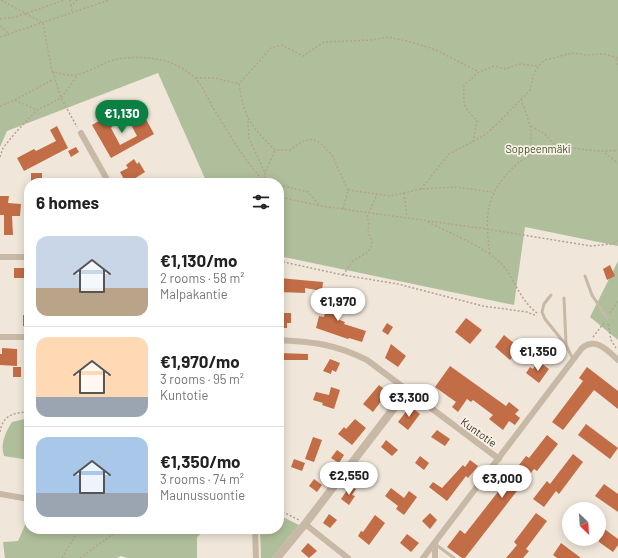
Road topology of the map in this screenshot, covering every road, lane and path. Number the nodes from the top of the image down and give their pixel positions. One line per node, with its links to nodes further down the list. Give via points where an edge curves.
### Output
1 (1, 0): 7 (path)
2 (65, 0): 7 (path)
3 (70, 0): 6 (path)
4 (77, 0): 6 (path)
5 (109, 0): 8 (path)
6 (71, 6): 8 (path)
7 (25, 12): 9 (path); 10 (path)
8 (72, 12): 10 (path)
9 (0, 20)
10 (43, 23): 12 (path); 17 (path)
11 (0, 26): 12 (path)
12 (9, 34): 13 (path)
13 (0, 37)
14 (617, 59): 15 (path, via 604,54 572,53 550,57); 16 (path)
15 (538, 66): 18 (path, via 520,64 505,69 494,66); 25 (path, via 530,90)
16 (618, 66)
17 (52, 72): 19 (path, via 63,76); 21 (path)
18 (480, 72): 22 (path, via 436,50 388,37 324,42 303,56 282,45 270,48); 31 (path, via 464,85 467,111 477,120)
19 (77, 76): 20 (path, via 120,58 141,56 183,68); 23 (path)
20 (196, 78): 22 (path, via 215,78); 41 (path, via 244,158)
21 (54, 79): 23 (path); 24 (path)
22 (239, 84): 28 (path)
23 (61, 98): 27 (path); 30 (path)
24 (15, 100): 26 (path); 27 (path)
25 (521, 100): 29 (path); 31 (path, via 485,135)
26 (0, 106)
27 (37, 110): 37 (path, via 3,148)
28 (248, 122): 33 (path); 39 (path, via 249,138)
29 (531, 126): 32 (path, via 545,134); 36 (path)
30 (81, 133): 40 (street)
31 (473, 142): 44 (path, via 449,154)
32 (558, 148): 35 (path); 36 (path)
33 (274, 150): 39 (path); 45 (path, via 290,150 303,141 312,139 320,143 332,155)
34 (618, 150): 35 (path)
35 (605, 153): 38 (path)
36 (529, 156): 46 (path, via 504,176)
37 (0, 157)
38 (618, 163)
39 (265, 173): 42 (path)
40 (105, 178)
41 (262, 178)
42 (266, 178)
43 (284, 186): 50 (path, via 308,192)
44 (420, 189): 46 (path, via 456,188); 47 (path)
45 (348, 190): 48 (path); 51 (path)
46 (493, 192): 55 (path)
47 (404, 193): 48 (path, via 390,196); 53 (path)
48 (377, 194): 52 (path)
49 (284, 198): 50 (path)
50 (321, 206): 51 (path)
51 (343, 209): 52 (path)
52 (368, 212): 53 (path); 61 (path, via 371,247 368,252 353,261)
53 (407, 217): 54 (path)
54 (426, 220): 55 (path); 57 (path)
55 (486, 228): 56 (path, via 591,246); 57 (path)
56 (618, 241)
57 (490, 254): 67 (path, via 504,267 531,308)
58 (0, 257): 59 (street)
59 (24, 257)
60 (284, 262): 61 (path)
61 (344, 275): 67 (path, via 398,284 483,306 527,312)
62 (585, 276): 66 (lane, via 592,295)
63 (551, 295): 67 (lane, via 544,304)
64 (564, 298): 72 (lane)
65 (618, 301): 66 (path)
66 (607, 318): 71 (path); 73 (path, via 611,340)
67 (544, 319): 72 (lane)
68 (0, 337): 69 (street)
69 (24, 337)
70 (284, 340): 76 (street, Kuntotie, via 322,343 345,350 367,360)
71 (588, 344): 74 (street); 75 (street, via 602,346)
72 (566, 345): 74 (lane)
73 (618, 350)
74 (573, 359): 79 (street)
75 (618, 360)
76 (407, 391): 79 (street, Kuntotie); 83 (street)
77 (24, 412): 78 (path, via 6,418 1,424)
78 (0, 432)
79 (499, 459): 87 (street)
80 (0, 494): 81 (street)
81 (24, 498)
82 (284, 513): 83 (path)
83 (306, 524): 91 (street); 92 (street)
84 (76, 534): 88 (path)
85 (113, 534): 89 (path)
86 (255, 534): 90 (street)
87 (435, 544): 93 (street); 94 (street); 95 (lane)
88 (62, 558)
89 (80, 558)
90 (256, 558)
91 (277, 558)
92 (348, 558)
93 (423, 558)
94 (435, 558)
95 (454, 558)

